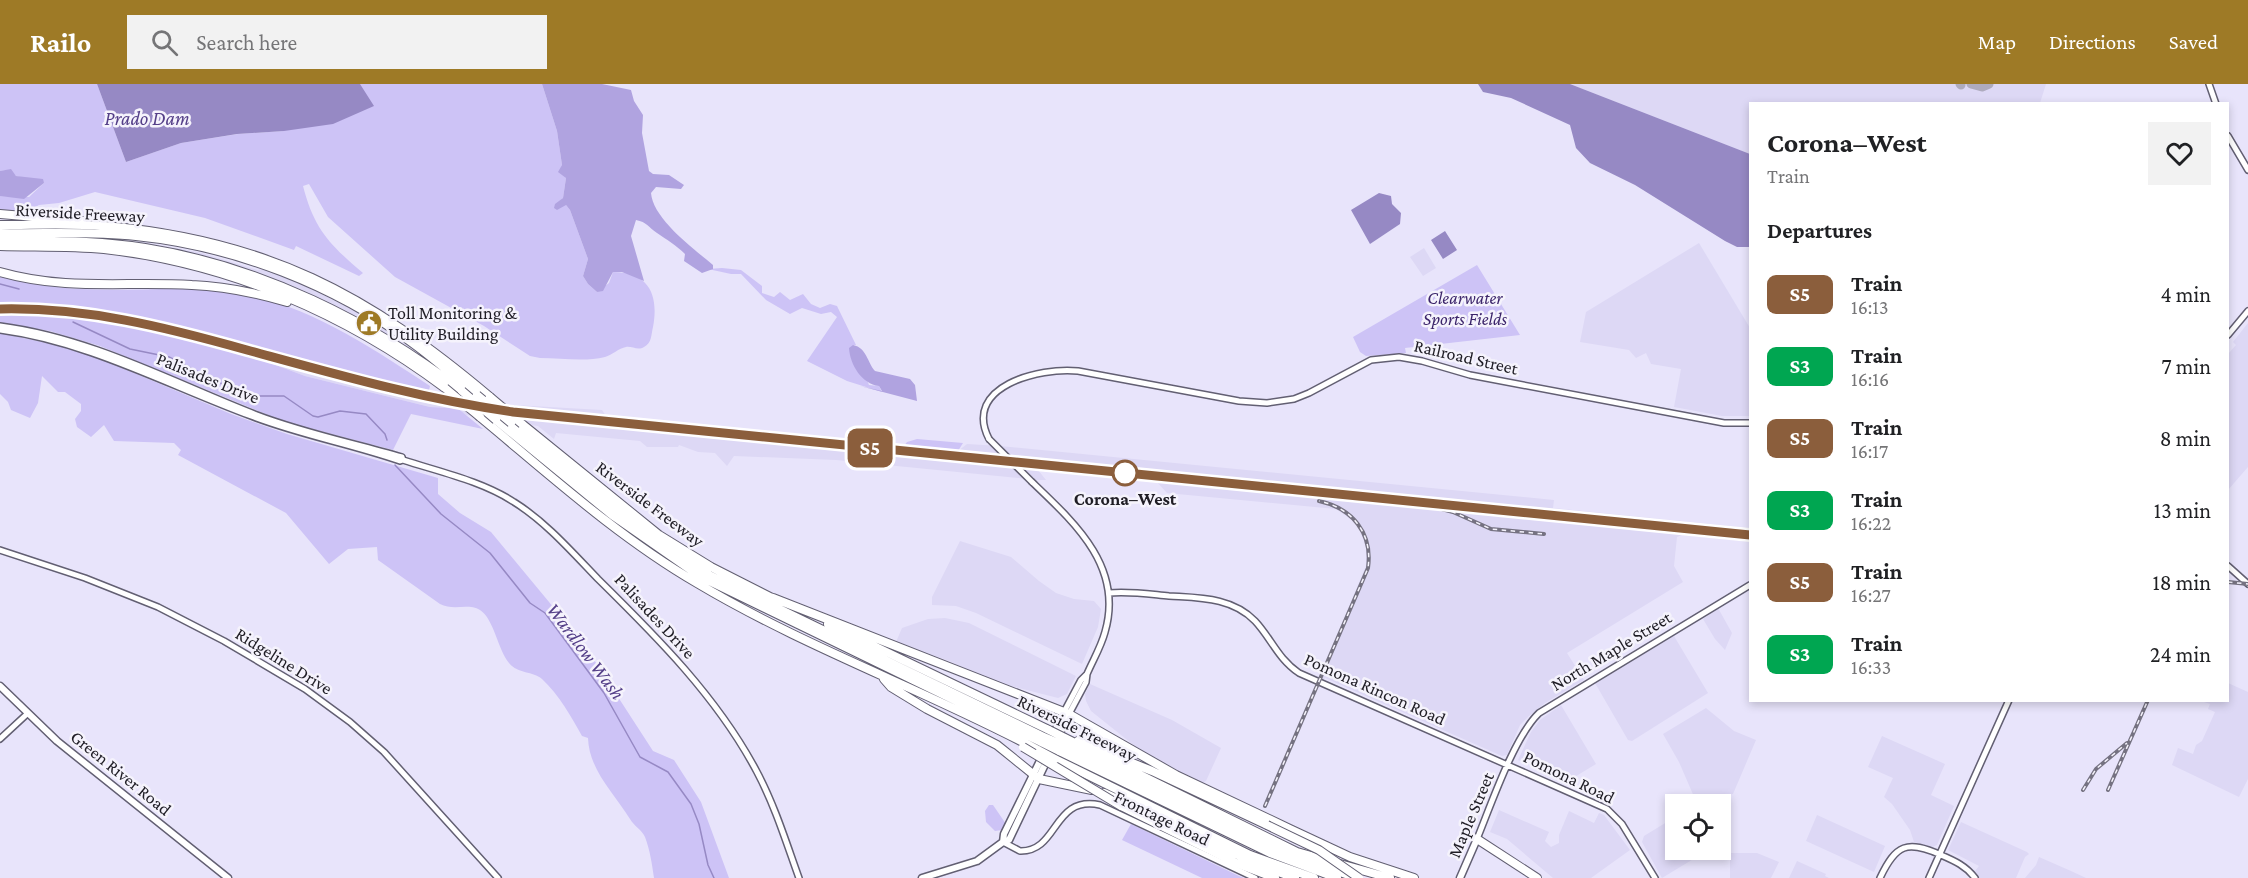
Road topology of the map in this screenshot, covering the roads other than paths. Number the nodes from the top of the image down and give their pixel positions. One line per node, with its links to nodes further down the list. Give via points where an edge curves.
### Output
1 (2209, 84): 2 (main road)
2 (2215, 102)
3 (2229, 138): 4 (main road)
4 (2248, 170)
5 (0, 214): 7 (highway, via 73,219)
6 (0, 225): 7 (highway, Riverside Freeway)
7 (104, 226): 22 (highway, Riverside Freeway, bridge, via 160,232 260,256 356,299 407,332 659,535)
8 (0, 233): 29 (highway, bridge, via 98,233 178,246 252,262 315,286 374,317 413,344 627,518 709,575)
9 (0, 240): 29 (highway, bridge, via 148,248 221,266 309,296 396,342 634,532 701,577)
10 (0, 246): 13 (highway, Riverside Freeway, via 90,248 175,261 237,278)
11 (0, 272): 13 (highway, via 84,285 224,287)
12 (2248, 311): 15 (main road)
13 (326, 315): 23 (highway, Riverside Freeway, bridge, via 393,351 445,388 599,516 665,564 726,600)
14 (0, 328): 40 (main road, Palisades Drive, via 47,334 95,348 259,415 402,457 482,486 522,507 546,526 644,625 708,697 742,745 771,801)
15 (2229, 334)
16 (1749, 423): 21 (main road, Railroad Street, bridge, via 1724,423 1399,357 1371,360 1309,393 1267,403 1078,371 1050,370 1023,376 1001,389 984,411 983,423 989,439 1085,536 1103,567)
17 (0, 550): 39 (main road, Ridgeline Drive, via 150,604 305,689 384,752)
18 (2229, 567): 19 (main road)
19 (2248, 584)
20 (1749, 586): 32 (main road, North Maple Street, via 1546,707 1528,724)
21 (1109, 592): 26 (main road, via 1106,630 1086,682); 32 (main road, Pomona Rincon Road, via 1141,592 1232,604 1255,621 1280,657 1299,673)
22 (773, 598): 26 (highway); 29 (highway, Riverside Freeway)
23 (881, 676): 28 (highway, Riverside Freeway); 33 (highway, via 891,687 927,709 996,745)
24 (0, 686): 27 (main road, Green River Road)
25 (2008, 702): 36 (main road)
26 (1067, 713): 33 (main road); 49 (highway, via 1176,775 1350,857)
27 (27, 714): 30 (main road); 38 (main road, Green River Road)
28 (1012, 736): 31 (highway, Riverside Freeway, bridge, via 1040,751); 43 (highway, bridge, via 1023,747 1121,806)
29 (1046, 737): 31 (highway, bridge); 31 (highway, Riverside Freeway, bridge)
30 (0, 739)
31 (1062, 746): 45 (highway, Riverside Freeway, via 1250,855); 46 (highway, via 1270,853); 47 (highway, via 1278,850); 47 (highway, bridge, via 1083,741 1319,850); 48 (highway, Riverside Freeway, via 1297,852)
32 (1509, 765): 34 (main road, Maple Street); 51 (main road, Pomona Road, via 1607,809 1622,824)
33 (1036, 777): 35 (main road); 44 (highway, via 1118,798)
34 (1477, 839): 37 (main road, Maple Street); 50 (highway)
35 (1003, 842): 41 (main road, via 977,861); 42 (main road, Frontage Road, via 1016,850 1032,849 1046,839 1065,812 1083,804 1095,804)
36 (1940, 855): 52 (main road, via 1922,846 1904,847 1891,857); 53 (main road); 54 (main road, via 1967,868)
37 (1461, 877)
38 (228, 878)
39 (498, 878)
40 (799, 878)
41 (922, 878)
42 (1255, 878)
43 (1275, 878)
44 (1295, 878)
45 (1314, 878)
46 (1337, 878)
47 (1358, 878)
48 (1390, 878)
49 (1414, 878)
50 (1537, 878)
51 (1655, 878)
52 (1880, 878)
53 (1929, 878)
54 (1975, 878)

